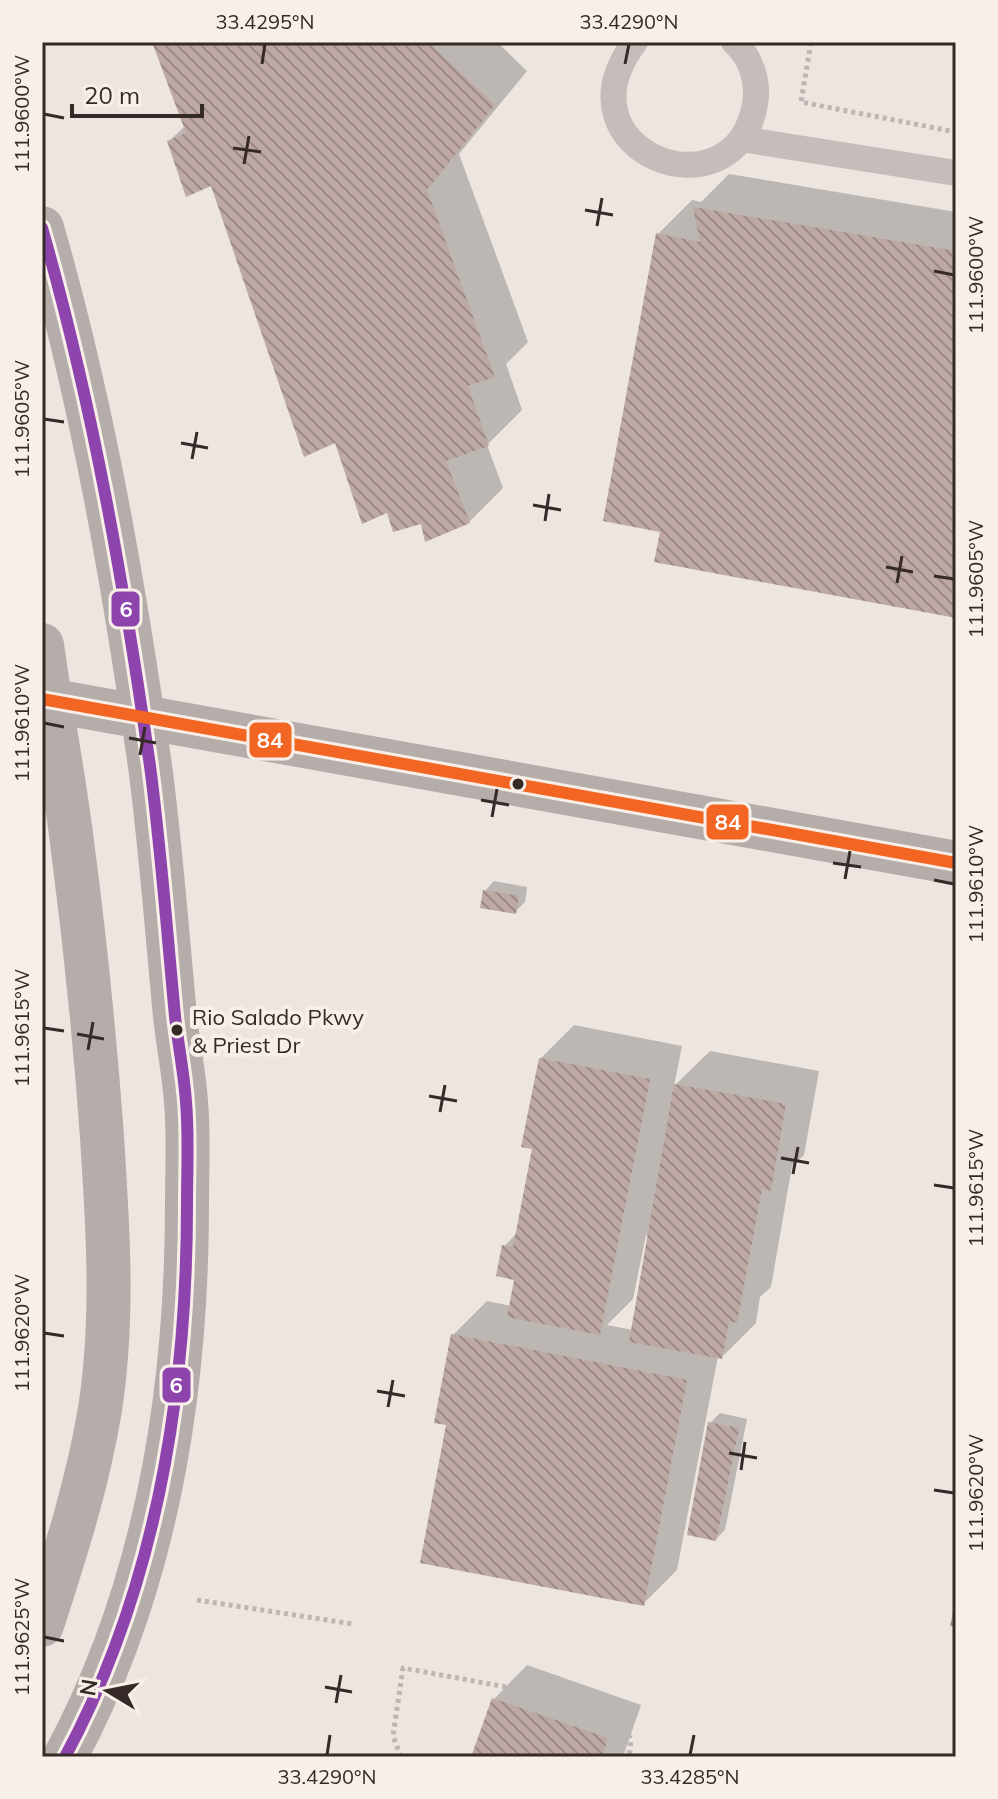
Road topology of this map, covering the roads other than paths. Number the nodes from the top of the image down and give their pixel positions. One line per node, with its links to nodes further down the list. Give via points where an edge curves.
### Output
1 (635, 42): 3 (lane, via 614,82 613,106 636,147 655,160 678,166 702,164)
2 (739, 44): 3 (lane, via 753,70 757,94)
3 (741, 139): 4 (lane)
4 (956, 173)
5 (42, 228): 8 (main road, via 101,468)
6 (42, 645): 7 (main road)
7 (46, 700): 8 (main road); 10 (main road, via 72,840 96,1044 109,1272 100,1408 77,1519)
8 (143, 718): 9 (main road); 11 (main road, via 186,1103 187,1280 179,1373 144,1556 105,1677)
9 (956, 863)
10 (42, 1625)
11 (65, 1757)

